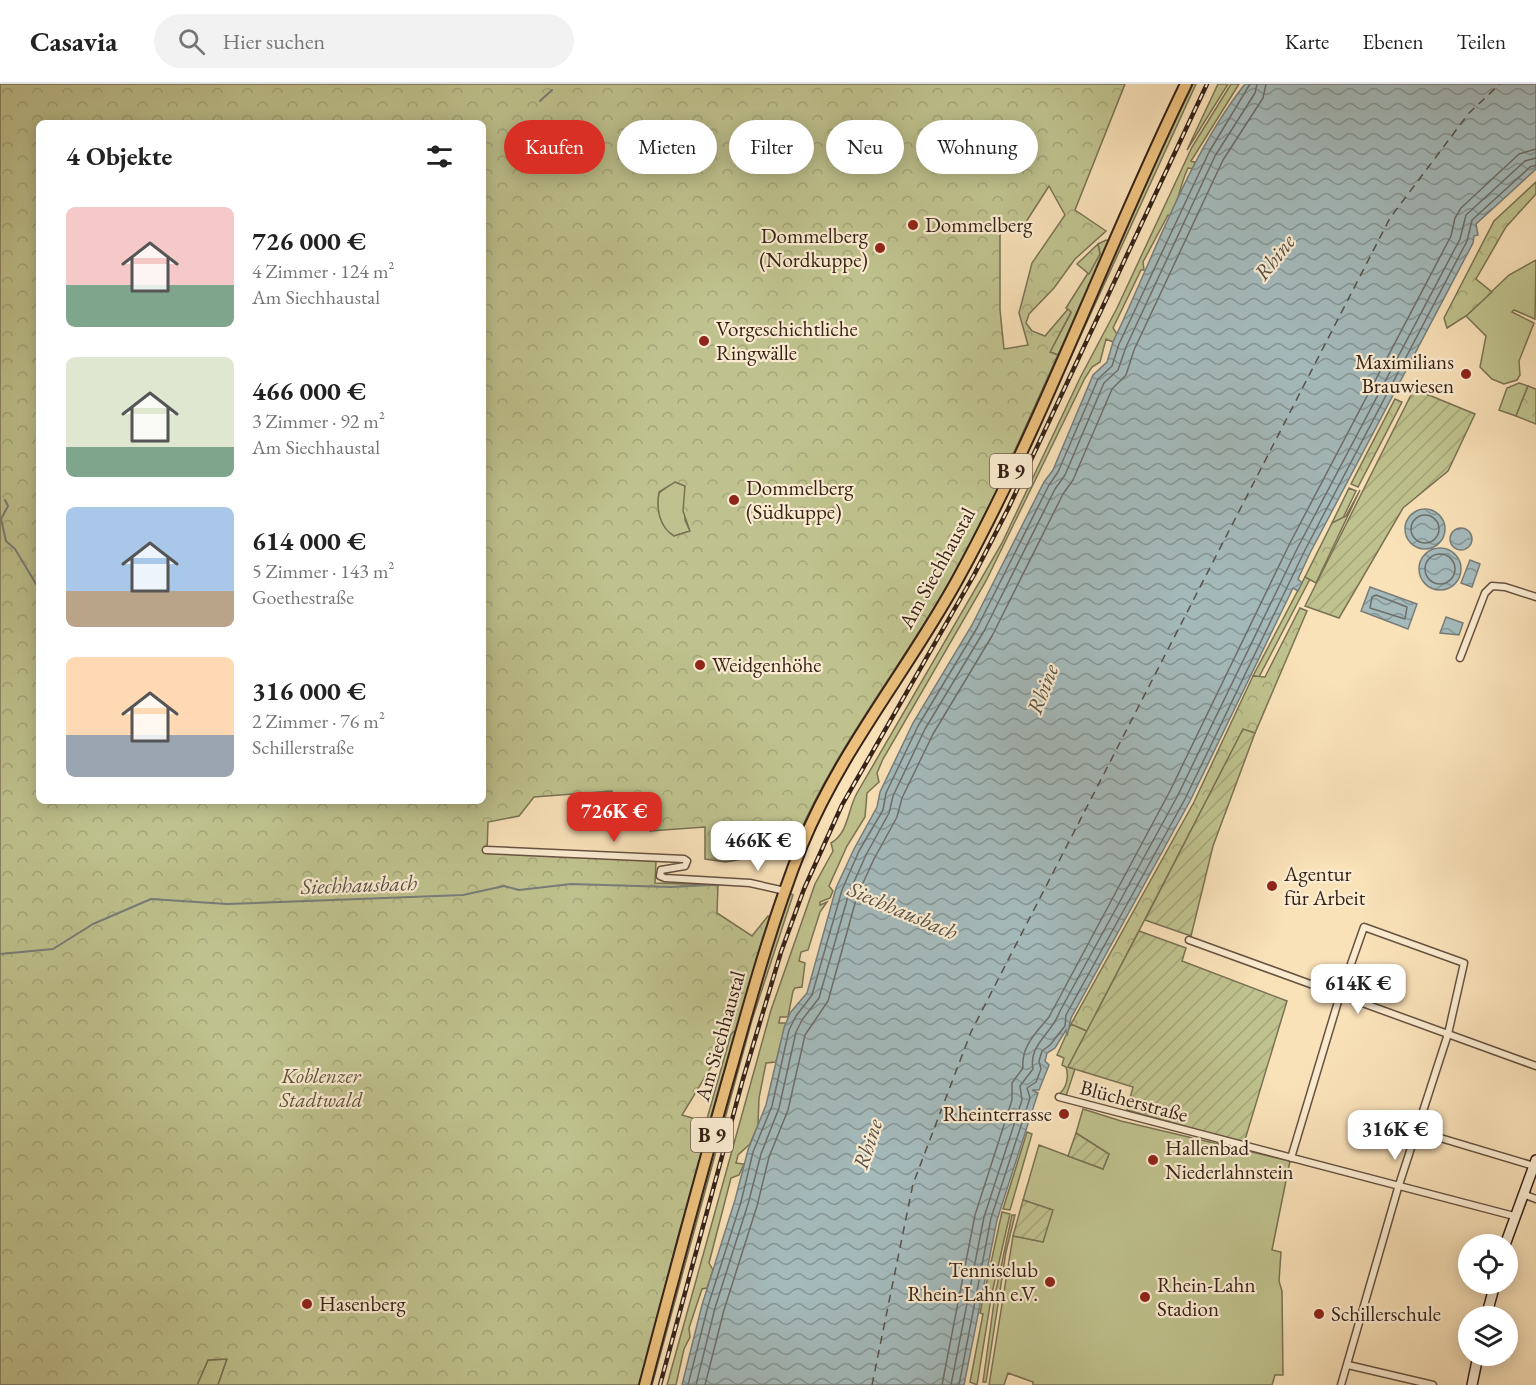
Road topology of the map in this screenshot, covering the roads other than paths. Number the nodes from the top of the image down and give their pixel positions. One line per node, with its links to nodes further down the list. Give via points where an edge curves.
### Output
1 (1184, 88): 5 (main road, Am Siechhaustal / B 9, via 980,536 939,611 852,746 810,826)
2 (1536, 597): 3 (street, via 1492,586 1485,593)
3 (1460, 658)
4 (486, 850): 5 (street, via 684,859 685,866 661,870 660,876 750,883)
5 (785, 891): 22 (main road, Am Siechhaustal / B 9, via 686,1228)
6 (1190, 940): 7 (street)
7 (1340, 995): 8 (street); 8 (street, via 1364,927 1464,963); 12 (street)
8 (1448, 1034): 9 (street); 11 (street)
9 (1536, 1066)
10 (1059, 1097): 12 (street, Blücherstraße)
11 (1418, 1131): 13 (street); 14 (street)
12 (1291, 1158): 14 (street, Blücherstraße)
13 (1535, 1163): 15 (street)
14 (1398, 1188): 17 (street, Blücherstraße); 19 (street)
15 (1523, 1194): 16 (street); 17 (street)
16 (1536, 1199)
17 (1514, 1216): 18 (street)
18 (1508, 1234)
19 (1348, 1365): 21 (street); 23 (street)
20 (1476, 1366): 25 (street)
21 (1405, 1381): 24 (street)
22 (645, 1385)
23 (1341, 1385)
24 (1433, 1385)
25 (1472, 1385)

